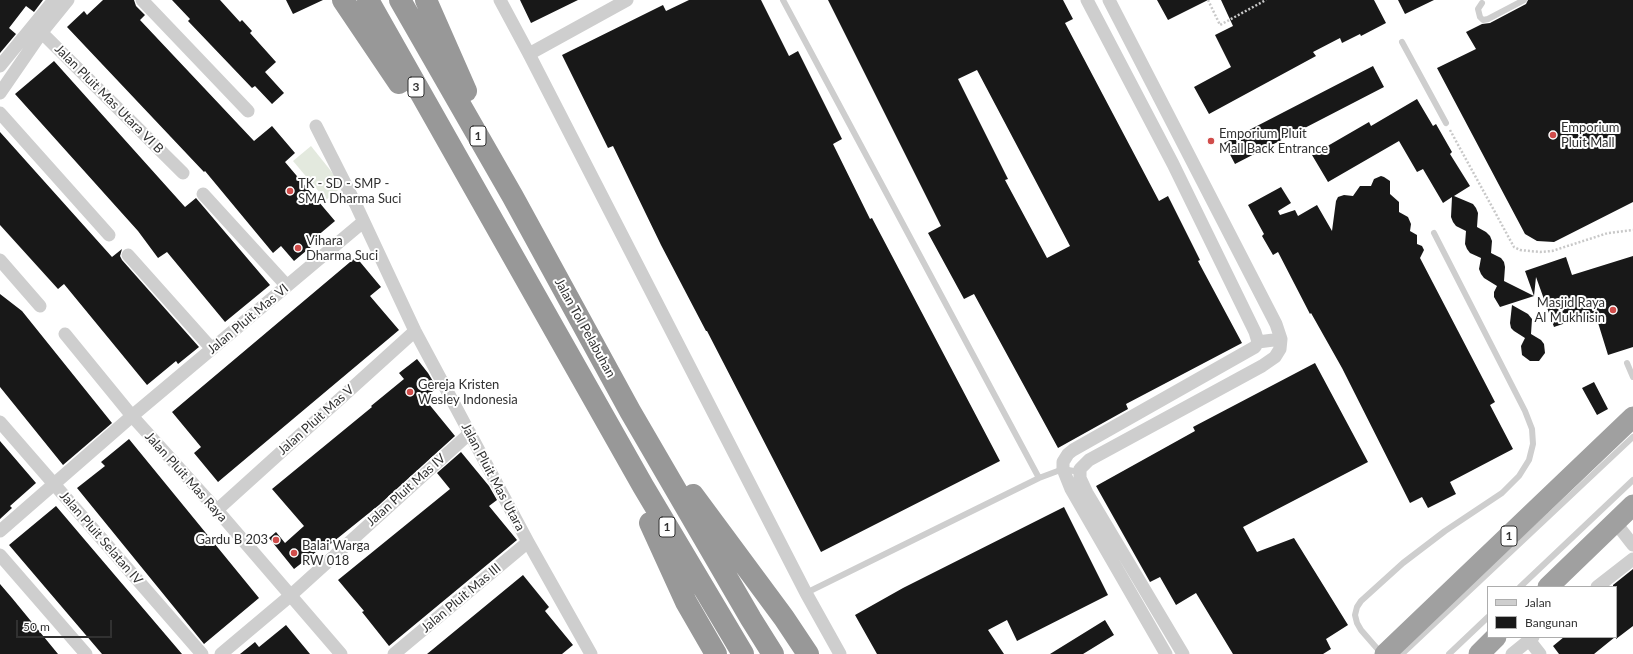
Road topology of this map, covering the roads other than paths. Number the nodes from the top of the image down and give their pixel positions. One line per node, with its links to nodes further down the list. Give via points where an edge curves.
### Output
1 (54, 0): 15 (street)
2 (68, 0): 15 (street)
3 (142, 0): 20 (street)
4 (343, 0): 25 (highway, via 393,76)
5 (368, 0): 25 (highway, 3)
6 (400, 0): 27 (highway, Jalan Tol Pelabuhan / 1)
7 (426, 0): 27 (highway)
8 (500, 0): 17 (street)
9 (627, 0): 17 (street)
10 (783, 0): 51 (lane)
11 (1087, 0): 38 (street, via 1173,164)
12 (1109, 0): 37 (street, via 1276,324)
13 (1524, 0): 14 (lane, via 1483,20 1478,9)
14 (1482, 3)
15 (38, 28): 18 (street); 19 (street); 24 (street, Jalan Pluit Mas Utara VI B)
16 (1402, 42): 22 (lane)
17 (529, 54): 65 (street)
18 (0, 66)
19 (0, 93)
20 (248, 111)
21 (0, 113): 30 (street)
22 (1446, 123)
23 (316, 126): 28 (street, Jalan Pluit Mas Utara)
24 (183, 173)
25 (465, 173): 42 (highway, Jalan Tol Pelabuhan / 1)
26 (203, 194): 33 (street)
27 (513, 197): 43 (highway, Jalan Tol Pelabuhan / 1)
28 (363, 222): 33 (street, Jalan Pluit Mas VI); 35 (street, Jalan Pluit Mas Utara)
29 (1434, 233): 83 (lane, via 1525,410 1532,429 1533,444 1529,460 1519,476 1502,493 1444,531 1402,563 1361,601 1355,615 1357,622 1361,630)
30 (109, 235)
31 (128, 255): 39 (street)
32 (0, 260): 34 (street)
33 (287, 286): 39 (street, Jalan Pluit Mas VI)
34 (40, 306)
35 (415, 331): 47 (street, Jalan Pluit Mas Utara); 55 (street, Jalan Pluit Mas V)
36 (64, 334): 44 (street, Jalan Pluit Mas Raya)
37 (1281, 339): 38 (street); 50 (street, via 1280,349 1262,366 1089,460 1083,464)
38 (1258, 342): 49 (street, via 1255,347 1073,450 1064,458)
39 (212, 349): 44 (street, Jalan Pluit Mas VI)
40 (1627, 363): 41 (lane)
41 (1633, 377)
42 (593, 398): 76 (highway, via 686,602); 77 (highway, Jalan Tol Pelabuhan / 1)
43 (630, 411): 78 (highway, Jalan Tol Pelabuhan / 1); 79 (highway)
44 (132, 416): 53 (street, Jalan Pluit Mas VI); 55 (street, Jalan Pluit Mas Raya)
45 (1633, 417): 83 (highway, 1)
46 (0, 422): 53 (street, Jalan Pluit Selatan IV)
47 (470, 432): 58 (street, Jalan Pluit Mas Utara); 66 (street, Jalan Pluit Mas IV)
48 (1633, 437): 84 (lane)
49 (1063, 469): 50 (lane); 51 (lane); 81 (street, via 1071,489)
50 (1079, 472): 82 (street, via 1087,493)
51 (1039, 478): 65 (lane)
52 (1633, 480): 62 (lane)
53 (54, 484): 57 (street, Jalan Pluit Mas VI); 72 (street, Jalan Pluit Selatan IV)
54 (1633, 506): 56 (highway)
55 (217, 510): 66 (street, Jalan Pluit Mas Raya)
56 (1615, 522): 59 (street); 63 (highway)
57 (0, 531)
58 (528, 542): 70 (street, Jalan Pluit Mas Utara); 75 (street, Jalan Pluit Mas III)
59 (1633, 545)
60 (0, 555): 71 (street)
61 (1633, 559): 64 (street)
62 (1521, 586)
63 (1549, 586)
64 (1598, 586)
65 (806, 593): 80 (street)
66 (290, 596): 73 (street, Jalan Pluit Mas IV); 74 (street, Jalan Pluit Mas Raya)
67 (1487, 618): 85 (lane)
68 (1495, 638): 86 (highway)
69 (1531, 639): 87 (street); 88 (street)
70 (588, 653)
71 (86, 654)
72 (202, 654)
73 (221, 654)
74 (341, 654)
75 (394, 654)
76 (716, 654)
77 (743, 654)
78 (773, 654)
79 (808, 654)
80 (840, 654)
81 (1166, 654)
82 (1183, 654)
83 (1384, 654)
84 (1402, 654)
85 (1449, 654)
86 (1479, 654)
87 (1512, 654)
88 (1540, 654)

